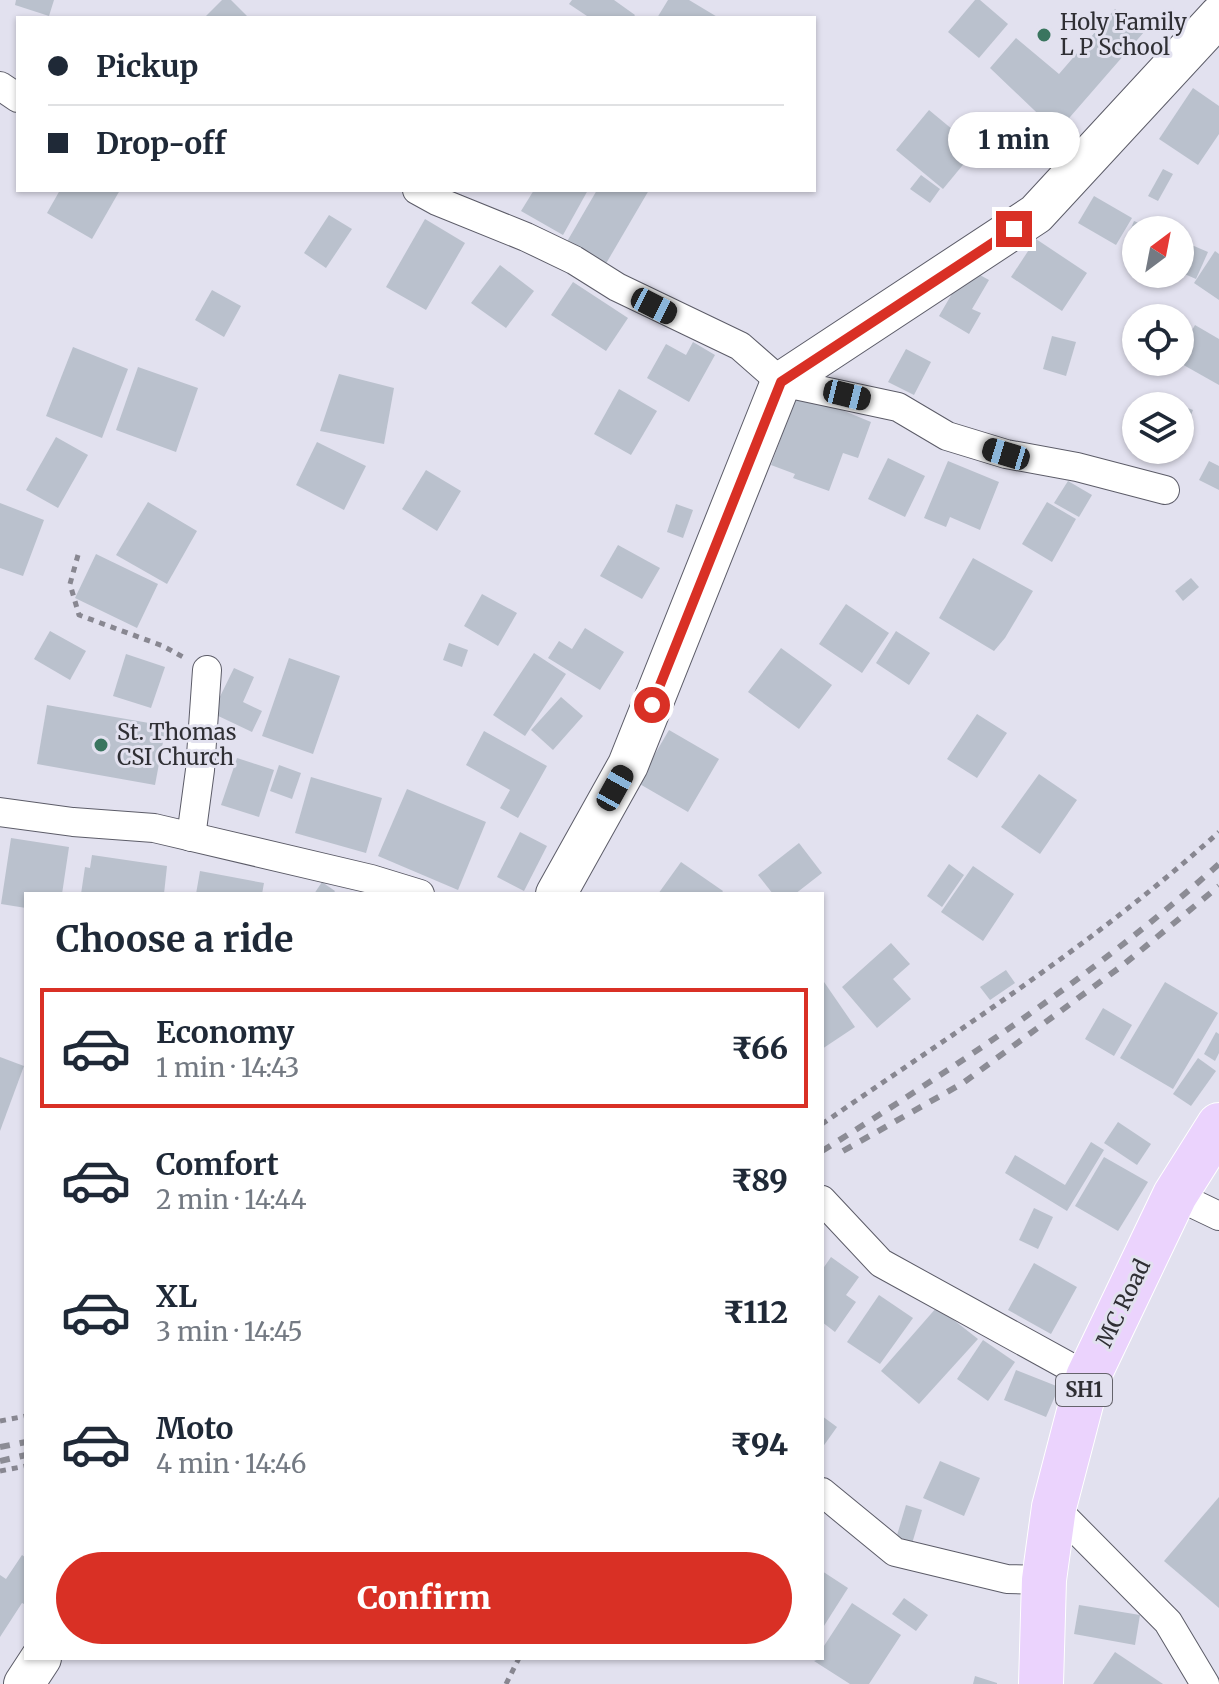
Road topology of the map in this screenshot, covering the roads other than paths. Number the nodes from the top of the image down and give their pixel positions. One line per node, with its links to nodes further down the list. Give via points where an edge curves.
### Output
1 (1219, 16): 3 (street, via 1036,214)
2 (421, 192): 3 (street, via 574,260 617,287 740,346)
3 (781, 382): 4 (street, via 898,407 947,436 1006,454); 8 (street, via 628,765)
4 (1165, 490)
5 (207, 670): 7 (street)
6 (0, 812): 7 (street, via 154,828)
7 (191, 837): 9 (street)
8 (569, 890)
9 (413, 892)
10 (1219, 1125): 11 (main road, MC Road / SH1)
11 (1175, 1195): 13 (street); 14 (main road, MC Road / SH1)
12 (824, 1202): 14 (street, via 881,1263)
13 (1219, 1216)
14 (1088, 1377): 16 (main road, MC Road / SH1)
15 (824, 1494): 17 (street, via 895,1552 1007,1579)
16 (1054, 1507): 17 (main road, MC Road / SH1); 21 (street, via 1168,1622)
17 (1044, 1580): 20 (main road, MC Road / SH1)
18 (40, 1660): 19 (street)
19 (24, 1684)
20 (1041, 1684)
21 (1205, 1684)

